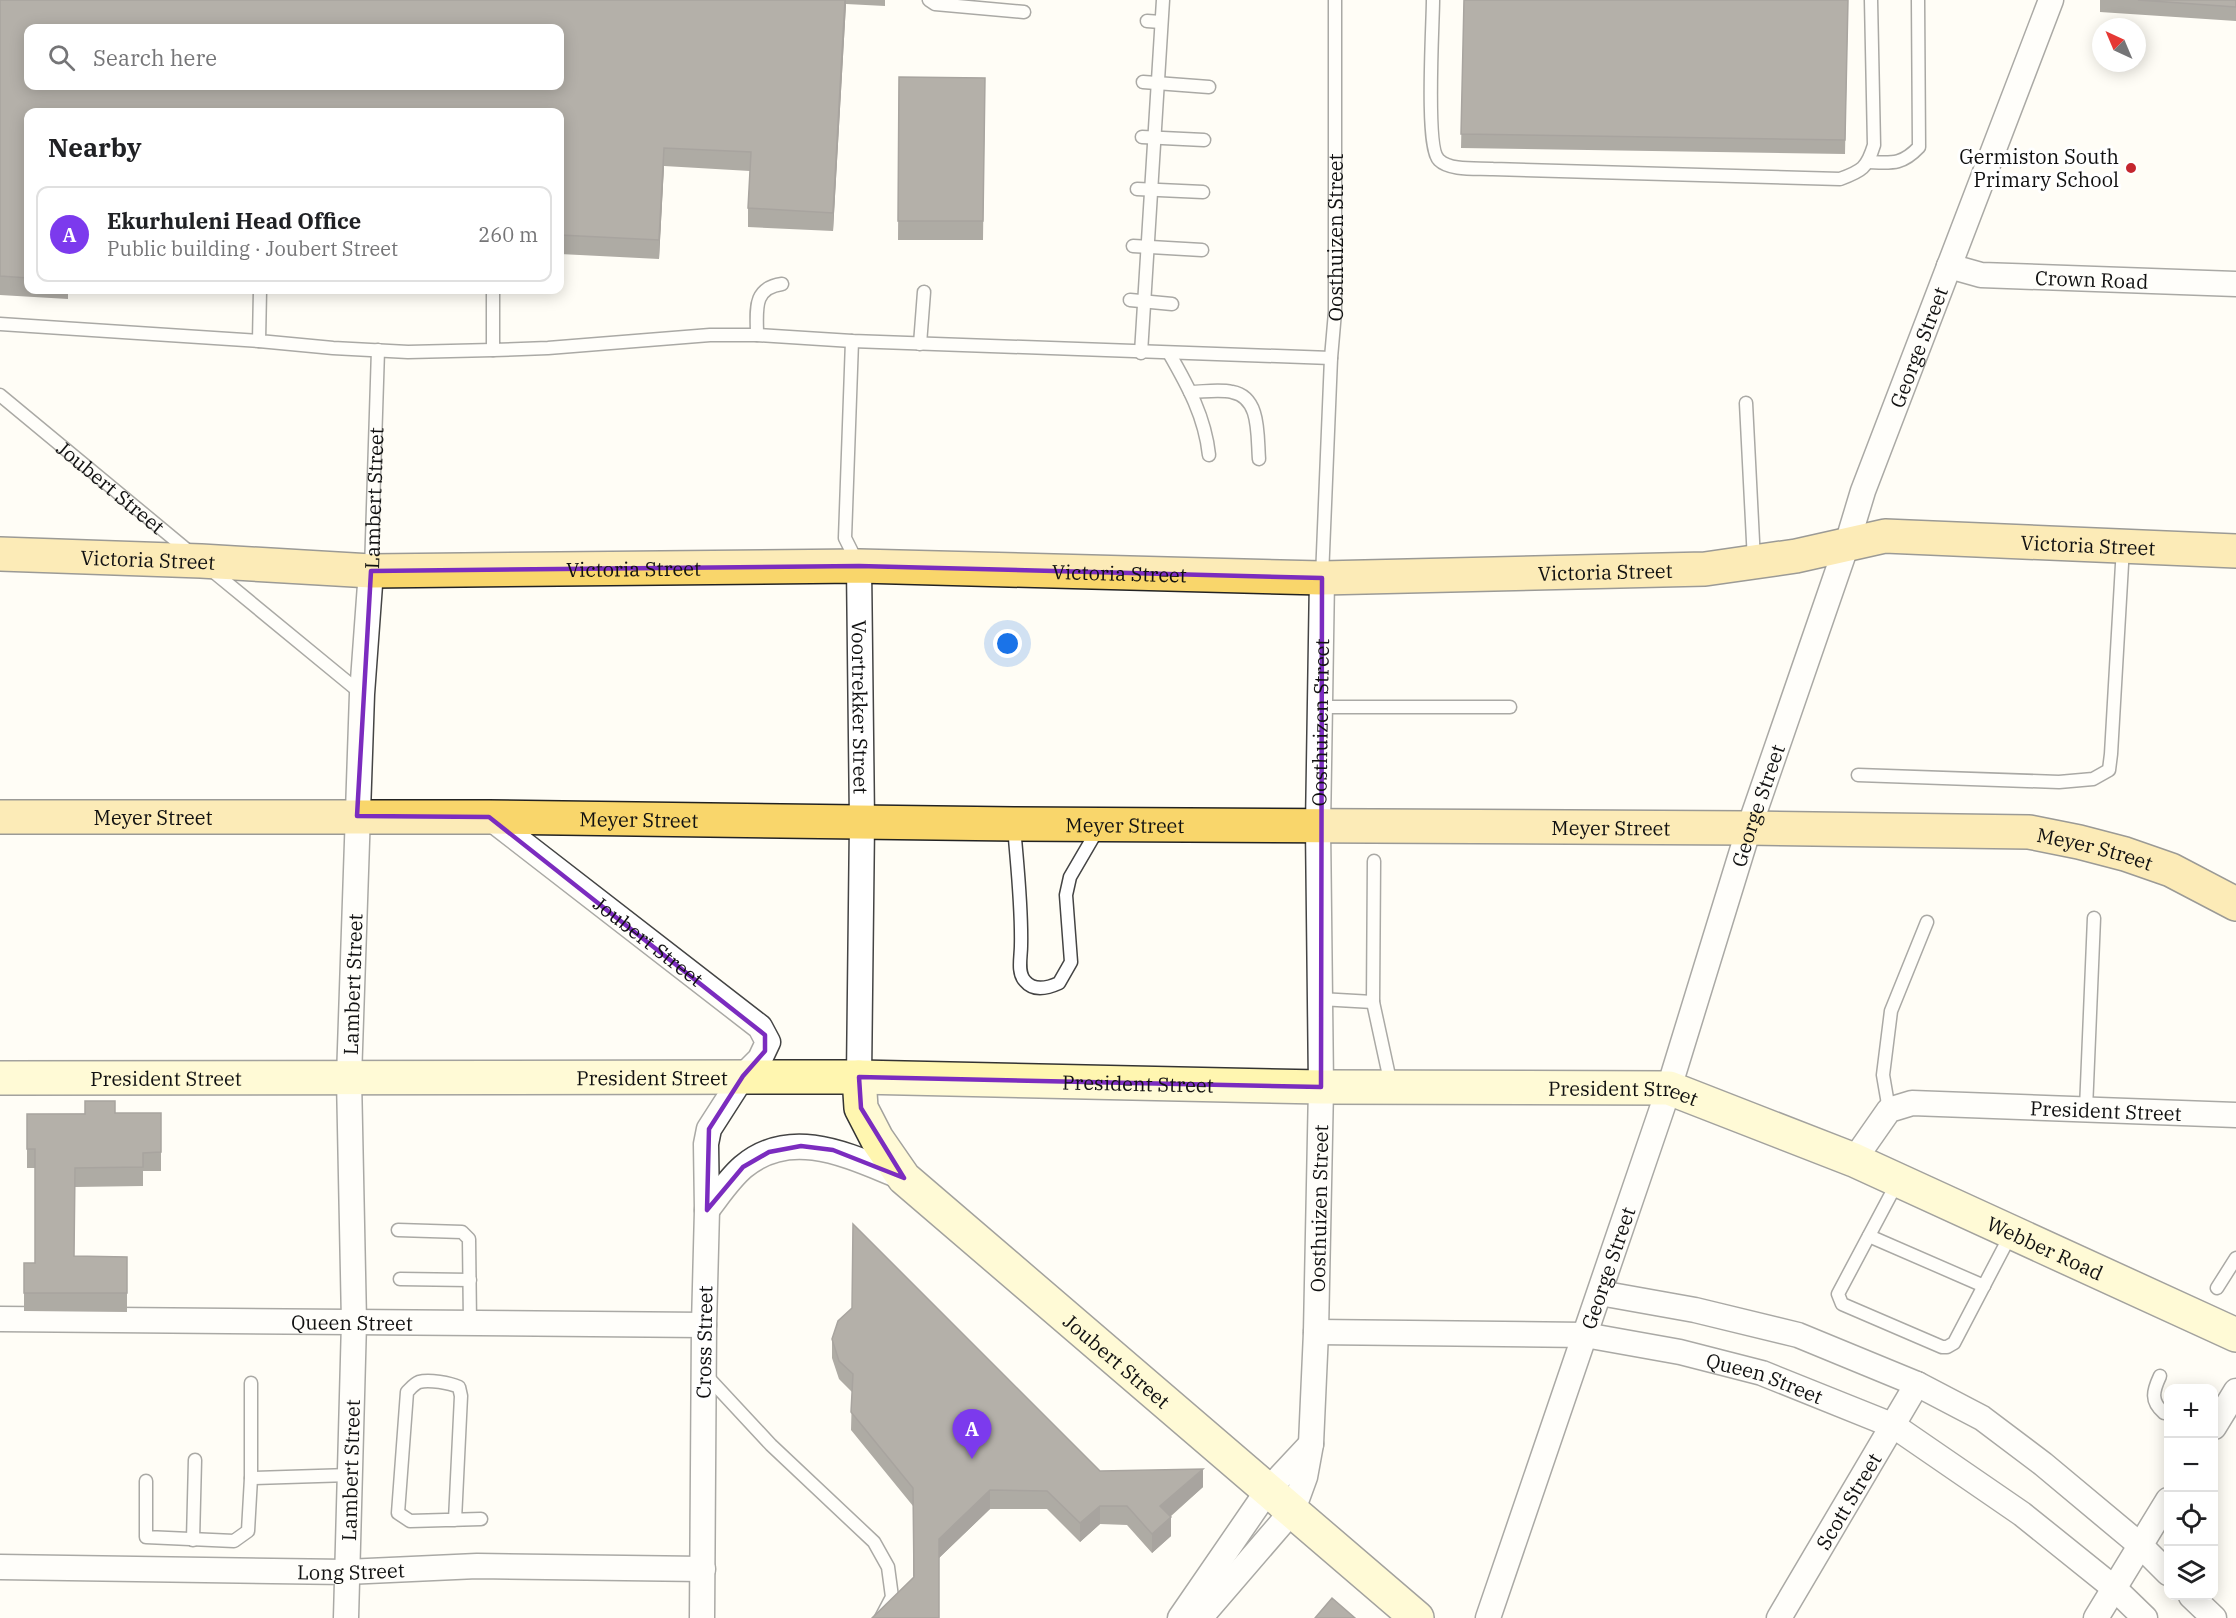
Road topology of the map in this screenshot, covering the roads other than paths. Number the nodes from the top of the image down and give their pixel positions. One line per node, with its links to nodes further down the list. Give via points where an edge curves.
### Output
1 (929, 0): 8 (lane, via 935,4)
2 (1163, 0): 10 (lane)
3 (1335, 0): 41 (lane, Oosthuizen Street, via 1335,312)
4 (1433, 0): 16 (lane, via 1431,131 1434,154 1440,162 1451,166 1840,179 1858,173)
5 (1871, 0): 16 (lane, via 1874,145)
6 (1918, 0): 16 (lane, via 1919,147 1896,163)
7 (2050, 0): 23 (street, George Street)
8 (1024, 12)
9 (1147, 21): 10 (lane)
10 (1161, 22): 12 (lane)
11 (1143, 82): 12 (lane)
12 (1157, 84): 13 (lane); 14 (lane)
13 (1209, 87)
14 (1148, 138): 15 (lane); 18 (lane)
15 (1204, 140)
16 (1869, 162)
17 (1137, 189): 18 (lane)
18 (1152, 191): 19 (lane); 21 (lane)
19 (1203, 192)
20 (1133, 246): 21 (lane)
21 (1148, 246): 22 (lane); 30 (lane)
22 (1202, 250)
23 (1949, 266): 25 (street, Crown Road, via 1981,275); 47 (street, George Street, via 1863,490)
24 (782, 284): 33 (lane, via 771,285 762,292 757,304)
25 (2236, 284)
26 (924, 292): 36 (lane)
27 (260, 294): 34 (lane)
28 (493, 294): 38 (lane)
29 (1130, 300): 30 (lane)
30 (1144, 301): 31 (lane); 39 (lane)
31 (1172, 304)
32 (0, 324): 34 (lane)
33 (757, 335): 35 (lane); 38 (lane)
34 (259, 341): 37 (lane)
35 (852, 341): 36 (lane); 53 (lane, Voortrekker Street, via 845,538)
36 (920, 344): 39 (lane)
37 (378, 350): 38 (lane); 54 (lane, Lambert Street)
38 (493, 350)
39 (1141, 353): 40 (lane)
40 (1169, 353): 41 (lane); 42 (lane)
41 (1331, 358): 55 (lane, Oosthuizen Street)
42 (1190, 392): 45 (lane, via 1207,434); 46 (lane, via 1230,391 1247,398 1255,413)
43 (0, 395): 51 (lane, Joubert Street)
44 (1746, 403): 52 (lane)
45 (1209, 455)
46 (1259, 459)
47 (1847, 543): 48 (main road, Victoria Street, via 1885,536); 52 (main road, Victoria Street); 67 (street, George Street)
48 (2123, 546): 49 (main road, Victoria Street); 59 (lane, via 2109,770 2093,779 2059,782)
49 (2236, 551)
50 (0, 554): 51 (main road, Victoria Street)
51 (201, 561): 54 (main road, Victoria Street); 56 (lane, Joubert Street)
52 (1754, 562): 55 (main road, Victoria Street, via 1706,569)
53 (859, 566): 54 (main road, Victoria Street); 55 (main road, Victoria Street); 63 (street, Voortrekker Street)
54 (371, 571): 56 (street, Lambert Street)
55 (1322, 578): 57 (street, Oosthuizen Street)
56 (362, 694): 60 (street, Lambert Street)
57 (1320, 707): 58 (lane); 66 (street, Oosthuizen Street)
58 (1510, 707)
59 (1858, 775)
60 (357, 816): 61 (main road, Meyer Street); 62 (main road, Meyer Street); 77 (street, Lambert Street)
61 (0, 817)
62 (489, 817): 63 (main road, Meyer Street); 74 (street, Joubert Street, via 760,1027 768,1042 765,1051)
63 (862, 822): 64 (main road, Meyer Street); 75 (street, Voortrekker Street)
64 (1014, 824): 65 (main road, Meyer Street); 65 (lane, via 1020,972 1032,987 1048,988 1059,983 1071,962 1066,895 1070,877)
65 (1100, 825): 66 (main road, Meyer Street)
66 (1318, 827): 67 (main road, Meyer Street); 72 (street, Oosthuizen Street)
67 (1749, 828): 69 (main road, Meyer Street, via 2029,832 2125,854 2171,870); 80 (street, George Street)
68 (1374, 861): 73 (lane)
69 (2236, 904)
70 (2094, 918): 81 (lane)
71 (1927, 922): 82 (lane, via 1891,1011 1882,1075)
72 (1320, 999): 73 (lane); 79 (street, Oosthuizen Street)
73 (1374, 1002): 78 (lane)
74 (743, 1076): 75 (street, President Street); 77 (street, President Street); 87 (street, Cross Street, via 709,1129)
75 (859, 1077): 79 (street, President Street); 85 (street, Joubert Street, via 861,1108)
76 (0, 1078): 77 (street, President Street)
77 (349, 1078): 98 (street, Lambert Street)
78 (1391, 1086): 79 (street, President Street); 80 (street, President Street)
79 (1321, 1087): 101 (street, Oosthuizen Street)
80 (1669, 1088): 84 (street, President Street); 96 (street, George Street)
81 (2086, 1109): 82 (street, President Street, via 1912,1103); 83 (street, President Street)
82 (1889, 1110): 84 (street)
83 (2236, 1115)
84 (1854, 1160): 86 (street, Webber Road)
85 (904, 1178): 87 (street, via 834,1150 801,1146 769,1152 743,1167); 116 (street, Joubert Street)
86 (1898, 1180): 89 (street, Webber Road); 90 (lane)
87 (707, 1210): 100 (street, Cross Street)
88 (398, 1230): 93 (lane, via 467,1234)
89 (2012, 1233): 94 (lane); 103 (street, Webber Road)
90 (1869, 1236): 94 (lane); 94 (lane, via 1838,1294 1842,1304 1947,1347 1954,1344)
91 (2236, 1258): 95 (lane)
92 (400, 1279): 93 (lane)
93 (470, 1281): 99 (lane)
94 (1984, 1286)
95 (2217, 1288)
96 (1600, 1293): 102 (street, George Street); 107 (street, via 1695,1310 1798,1335)
97 (0, 1318): 98 (street, Queen Street)
98 (354, 1322): 99 (street, Queen Street); 113 (street, Lambert Street)
99 (470, 1323): 100 (street, Queen Street)
100 (704, 1325): 104 (street, Cross Street)
101 (1316, 1332): 102 (street, Queen Street); 116 (street, Oosthuizen Street, via 1311,1444)
102 (1585, 1335): 111 (street, Queen Street, via 1680,1352 1762,1373); 134 (street, George Street)
103 (2236, 1335)
104 (704, 1372): 124 (street, Cross Street); 130 (lane, via 771,1445 874,1542 888,1567 892,1597)
105 (2160, 1376): 109 (lane, via 2153,1400)
106 (251, 1383): 114 (lane)
107 (1917, 1384): 111 (street, Scott Street); 121 (street, via 1982,1418)
108 (2236, 1391): 110 (street)
109 (2164, 1412)
110 (2218, 1420)
111 (1894, 1426): 126 (street, Queen Street, via 2022,1514); 135 (street, Scott Street)
112 (195, 1460): 120 (lane)
113 (350, 1475): 114 (lane); 125 (street, Lambert Street)
114 (251, 1478): 120 (lane, via 248,1531 234,1541)
115 (146, 1481): 120 (lane, via 146,1537)
116 (1280, 1500): 131 (street); 132 (street); 133 (street, Joubert Street)
117 (2164, 1508): 121 (street)
118 (481, 1519): 119 (lane)
119 (455, 1520): 119 (lane, via 410,1521 398,1514 407,1392 421,1381 459,1387)
120 (193, 1540)
121 (2140, 1545): 123 (street); 126 (street)
122 (0, 1567): 125 (street, Long Street)
123 (2164, 1568)
124 (703, 1569): 125 (street, Long Street, via 477,1566); 129 (street, Cross Street)
125 (346, 1572): 128 (street, Lambert Street)
126 (2114, 1588): 136 (street); 137 (street, Queen Street)
127 (2195, 1600): 138 (street)
128 (346, 1618)
129 (702, 1618)
130 (881, 1618)
131 (1180, 1618)
132 (1200, 1618)
133 (1417, 1618)
134 (1488, 1618)
135 (1779, 1618)
136 (2096, 1618)
137 (2145, 1618)
138 (2214, 1618)

